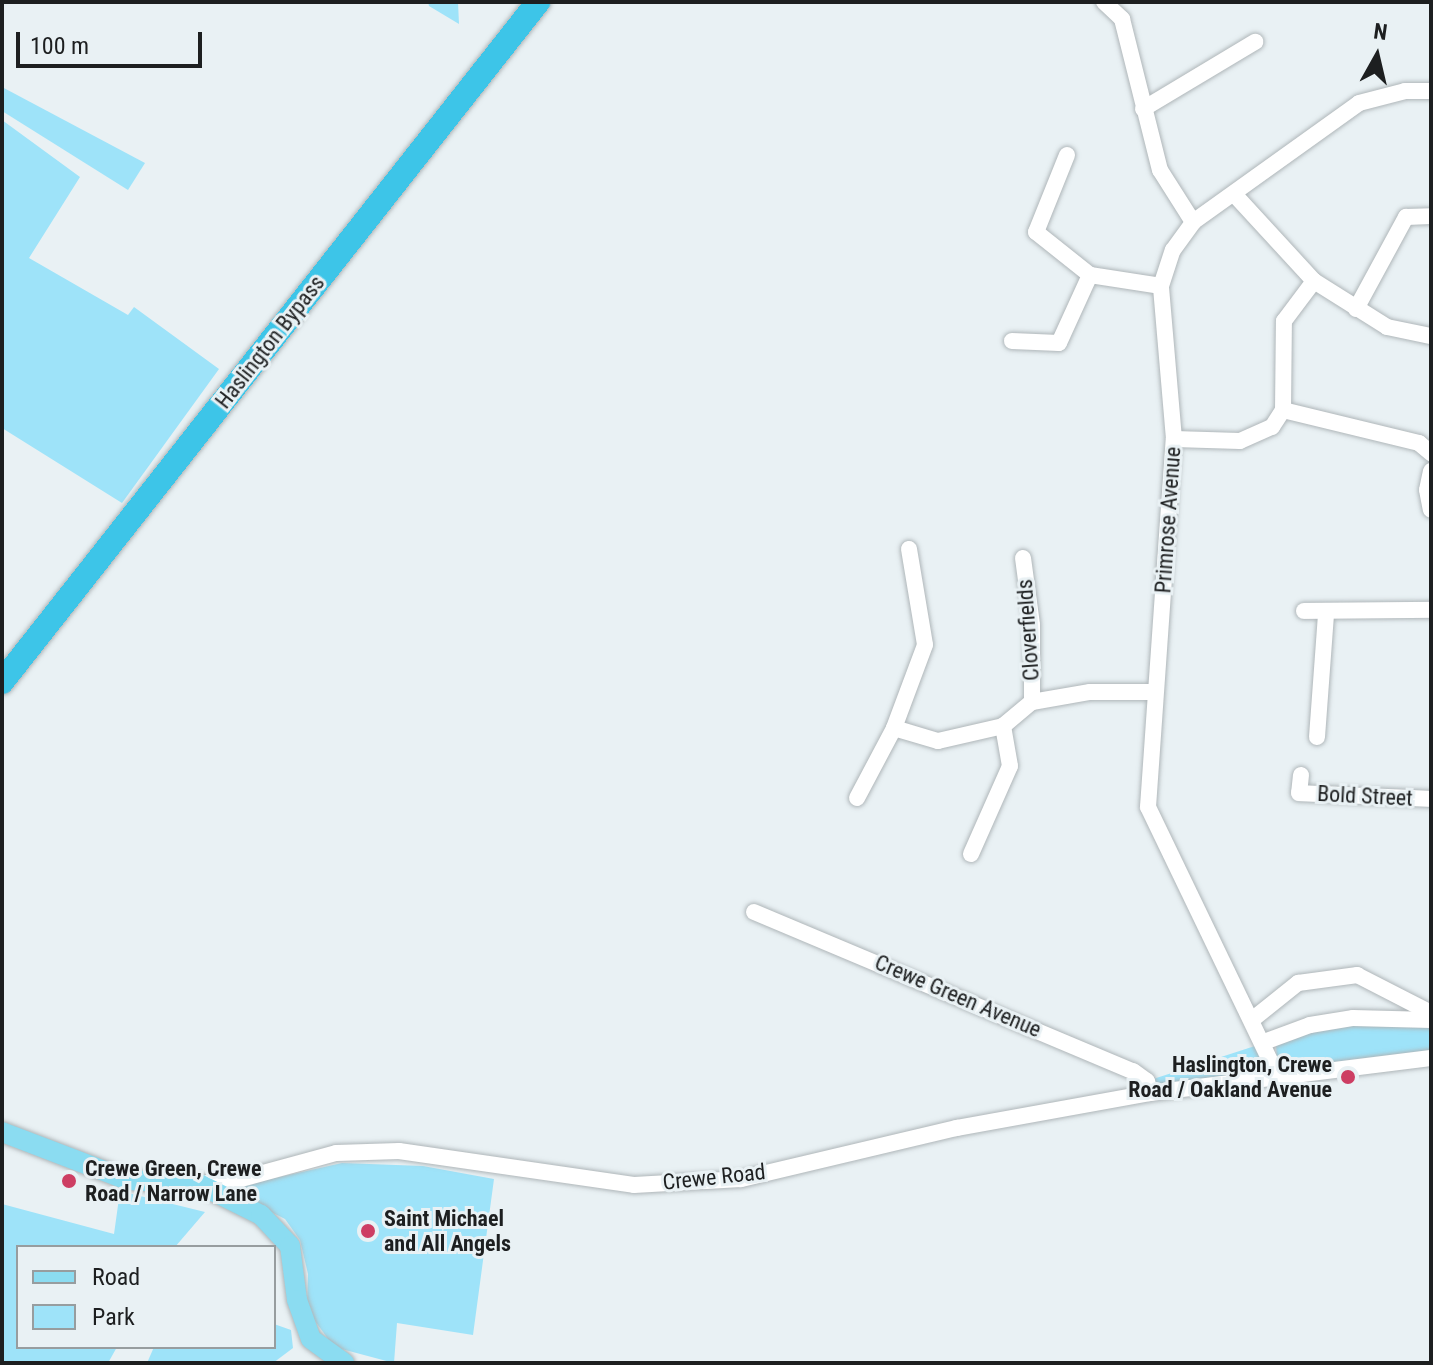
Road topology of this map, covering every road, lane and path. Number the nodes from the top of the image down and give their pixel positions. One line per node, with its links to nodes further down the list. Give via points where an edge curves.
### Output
1 (538, 2): 26 (highway, Haslington Bypass)
2 (1104, 2): 5 (street, via 1122,19)
3 (1255, 42): 5 (street)
4 (1431, 91): 7 (street, Primrose Avenue, via 1405,91 1359,103)
5 (1143, 109): 9 (street, via 1160,170)
6 (1067, 155): 10 (street, via 1036,232)
7 (1234, 194): 9 (street, Primrose Avenue); 11 (street)
8 (1431, 216): 13 (street, via 1406,217)
9 (1193, 222): 12 (street, Primrose Avenue, via 1173,250)
10 (1090, 275): 12 (street); 15 (street, via 1059,343)
11 (1314, 281): 13 (street); 16 (street, via 1284,321)
12 (1161, 286): 17 (street, Primrose Avenue)
13 (1356, 309): 14 (street, via 1387,327)
14 (1431, 336)
15 (1012, 341)
16 (1283, 410): 17 (street, via 1272,427 1240,441); 18 (street, via 1419,443)
17 (1174, 439): 27 (street, Primrose Avenue)
18 (1431, 453)
19 (1431, 471): 20 (street)
20 (1431, 510)
21 (909, 549): 30 (street, via 925,645)
22 (1023, 558): 28 (street, Cloverfields, via 1032,625)
23 (1431, 610): 25 (street)
24 (1304, 611): 25 (street)
25 (1326, 613): 31 (street)
26 (2, 682)
27 (1155, 692): 28 (street, Cloverfields, via 1090,692); 38 (street, Primrose Avenue, via 1148,807)
28 (1032, 702): 29 (street, Cloverfields)
29 (1003, 726): 30 (street, Cloverfields, via 938,741); 35 (street, via 1010,766)
30 (894, 728): 33 (street)
31 (1317, 737)
32 (1301, 775): 34 (street, Bold Street, via 1299,793)
33 (857, 798)
34 (1431, 799)
35 (971, 854)
36 (754, 912): 43 (street, Crewe Green Avenue, via 1133,1071 1147,1081)
37 (1431, 1013): 38 (street, via 1357,975 1298,983)
38 (1253, 1019): 40 (street, Primrose Avenue)
39 (1431, 1020): 40 (street, via 1353,1018 1310,1025)
40 (1264, 1042): 42 (street, Primrose Avenue)
41 (1431, 1058): 42 (street, Crewe Road)
42 (1277, 1075): 43 (street, Crewe Road)
43 (1150, 1093): 45 (street, Crewe Road, via 957,1128 741,1179 634,1185 399,1151 336,1153 241,1179)
44 (2, 1132): 45 (main road, Crewe Road, via 128,1180)
45 (199, 1184): 46 (main road, via 261,1215 281,1232 290,1246 297,1300 311,1339)
46 (344, 1363)

